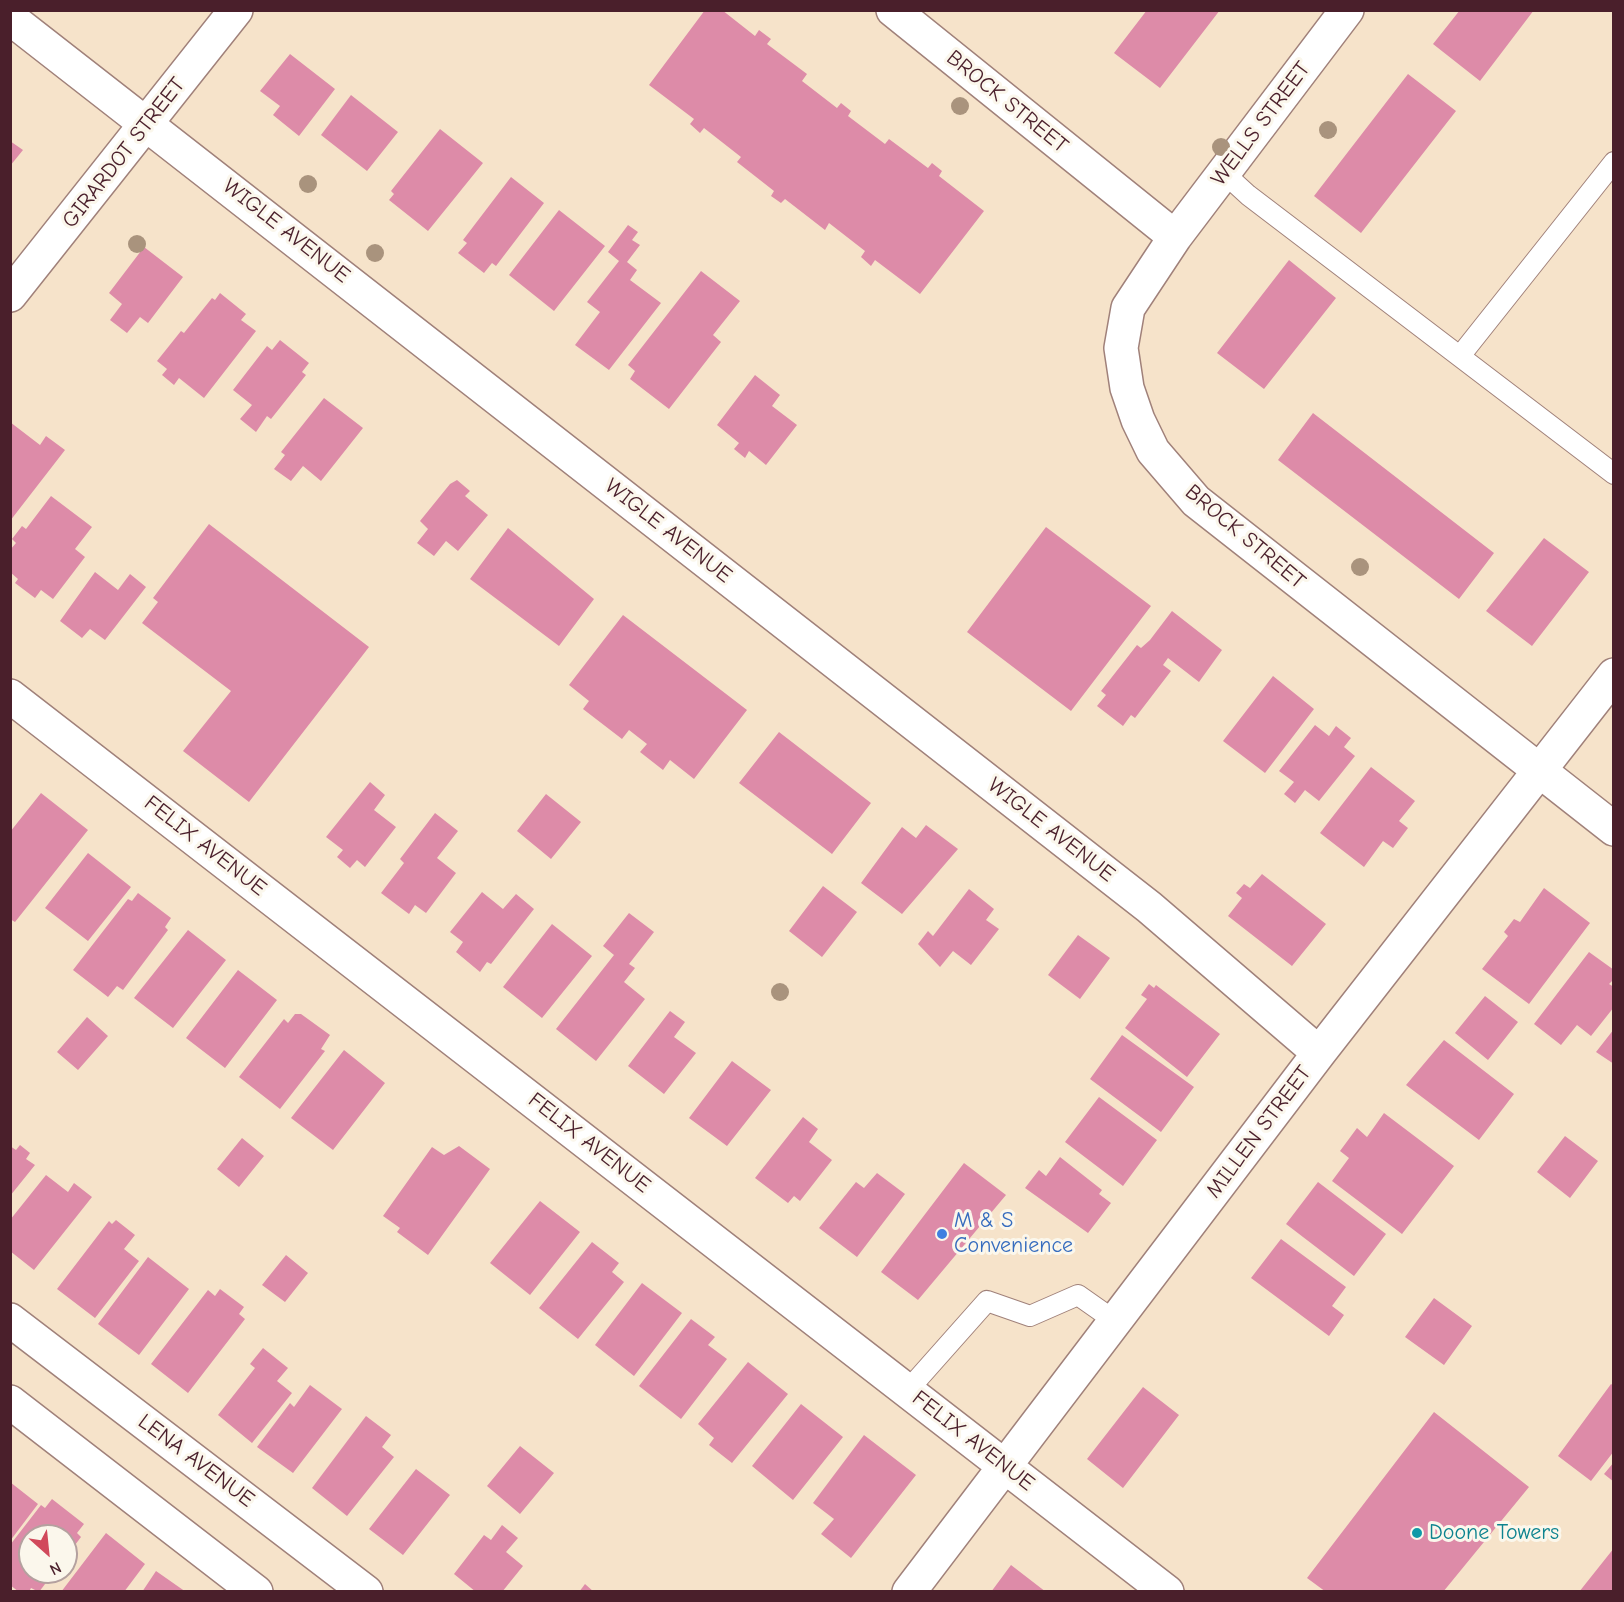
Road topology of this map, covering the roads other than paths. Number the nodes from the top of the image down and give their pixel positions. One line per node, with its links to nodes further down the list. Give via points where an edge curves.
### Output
1 (236, 10): 5 (street, GIRARDOT STREET)
2 (893, 10): 8 (street, BROCK STREET)
3 (1347, 10): 7 (street, WELLS STREET)
4 (10, 18): 5 (street, WIGLE AVENUE)
5 (147, 124): 9 (street, GIRARDOT STREET); 16 (street, WIGLE AVENUE, via 1149,907)
6 (1614, 162): 10 (lane)
7 (1224, 173): 8 (street, WELLS STREET); 10 (lane)
8 (1175, 237): 14 (street, BROCK STREET, via 1128,308 1121,348 1127,388 1154,450 1196,501)
9 (10, 296)
10 (1460, 356): 11 (lane)
11 (1614, 474)
12 (1614, 675): 14 (street, MILLEN STREET)
13 (10, 696): 19 (street, FELIX AVENUE)
14 (1540, 771): 15 (street, BROCK STREET); 16 (street, MILLEN STREET)
15 (1614, 829)
16 (1319, 1053): 17 (street, MILLEN STREET)
17 (1115, 1321): 19 (lane, via 1078,1295 1030,1316 987,1301); 21 (street, MILLEN STREET)
18 (15, 1334): 23 (street, LENA AVENUE)
19 (908, 1390): 21 (street, FELIX AVENUE)
20 (10, 1402): 22 (street)
21 (1005, 1466): 24 (street, MILLEN STREET); 25 (street, FELIX AVENUE)
22 (256, 1592)
23 (366, 1592)
24 (909, 1592)
25 (1167, 1592)

